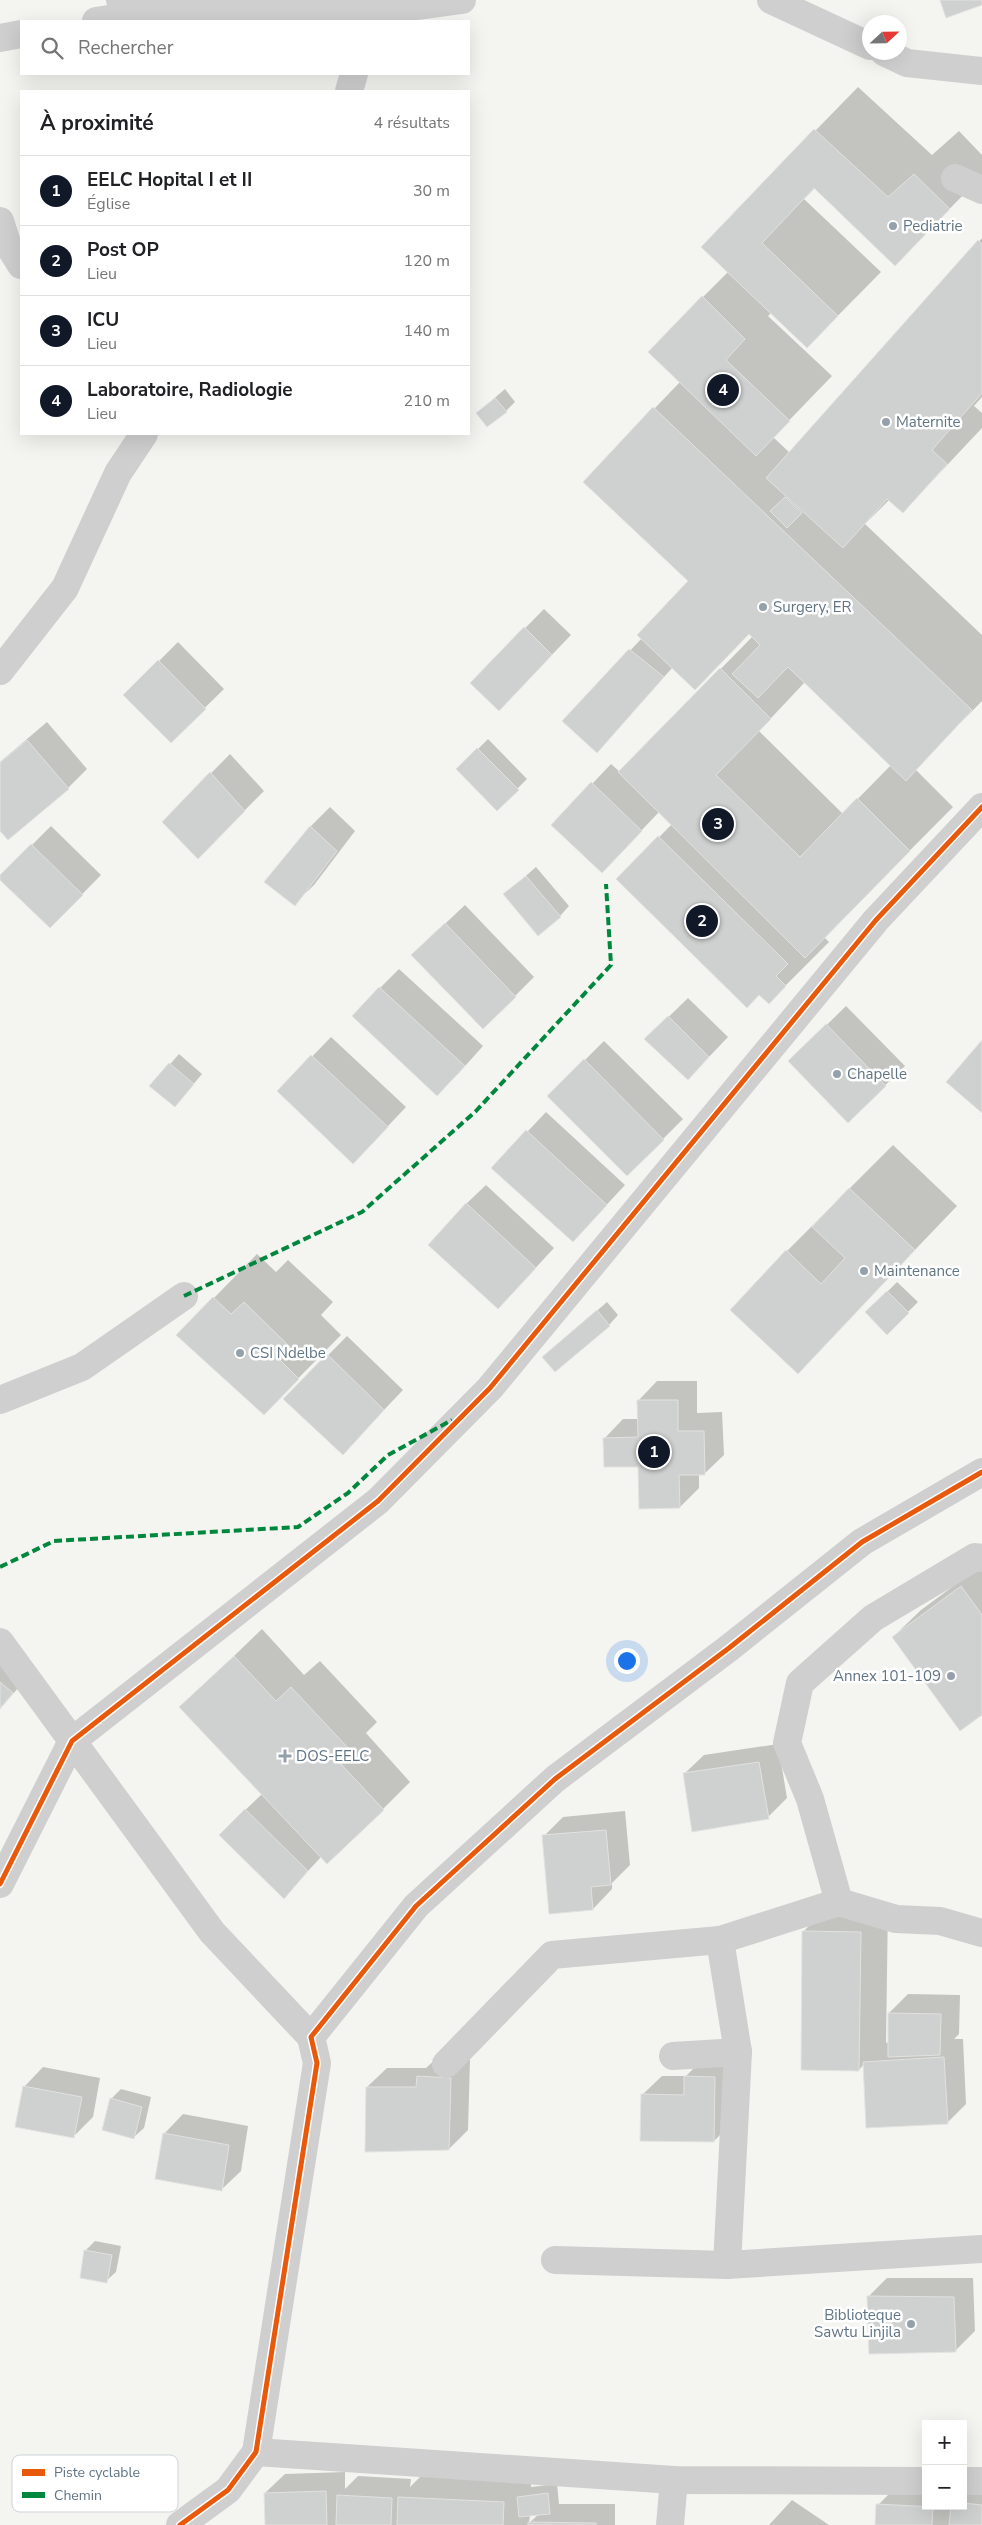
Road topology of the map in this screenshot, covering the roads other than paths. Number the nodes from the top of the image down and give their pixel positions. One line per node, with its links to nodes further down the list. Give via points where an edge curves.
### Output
1 (120, 0): 5 (street)
2 (462, 0): 4 (street)
3 (772, 0): 9 (street)
4 (382, 11): 5 (street)
5 (145, 13): 6 (street)
6 (102, 20)
7 (20, 34): 8 (street)
8 (0, 38)
9 (862, 42)
10 (901, 60): 11 (street)
11 (982, 72)
12 (354, 75): 13 (street)
13 (349, 90)
14 (956, 178): 15 (street)
15 (982, 190)
16 (0, 221): 17 (street, via 7,243)
17 (20, 263)
18 (143, 435): 19 (street, via 118,473 65,588)
19 (0, 671)
20 (982, 807): 26 (street, via 876,920 490,1388 378,1501)
21 (184, 1296): 22 (street, via 82,1367)
22 (0, 1400)
23 (982, 1472): 31 (street, via 862,1542 729,1648 555,1779 416,1906)
24 (982, 1558): 28 (street, via 975,1557 873,1618 800,1683 787,1743 810,1799)
25 (0, 1642): 26 (street)
26 (72, 1741): 27 (street); 31 (street, via 212,1932)
27 (0, 1884)
28 (839, 1902): 29 (street, via 896,1919 940,1921); 30 (street)
29 (982, 1932)
30 (720, 1940): 32 (street); 34 (street, via 552,1956)
31 (310, 2037): 38 (street, via 317,2063)
32 (738, 2052): 33 (street); 37 (street)
33 (673, 2056)
34 (446, 2064)
35 (982, 2249): 37 (street)
36 (556, 2260): 37 (street)
37 (726, 2264)
38 (256, 2452): 39 (street); 43 (street, via 228,2490)
39 (674, 2480): 40 (street); 44 (street)
40 (922, 2481)
41 (967, 2481): 42 (street)
42 (982, 2481)
43 (180, 2525)
44 (670, 2525)

